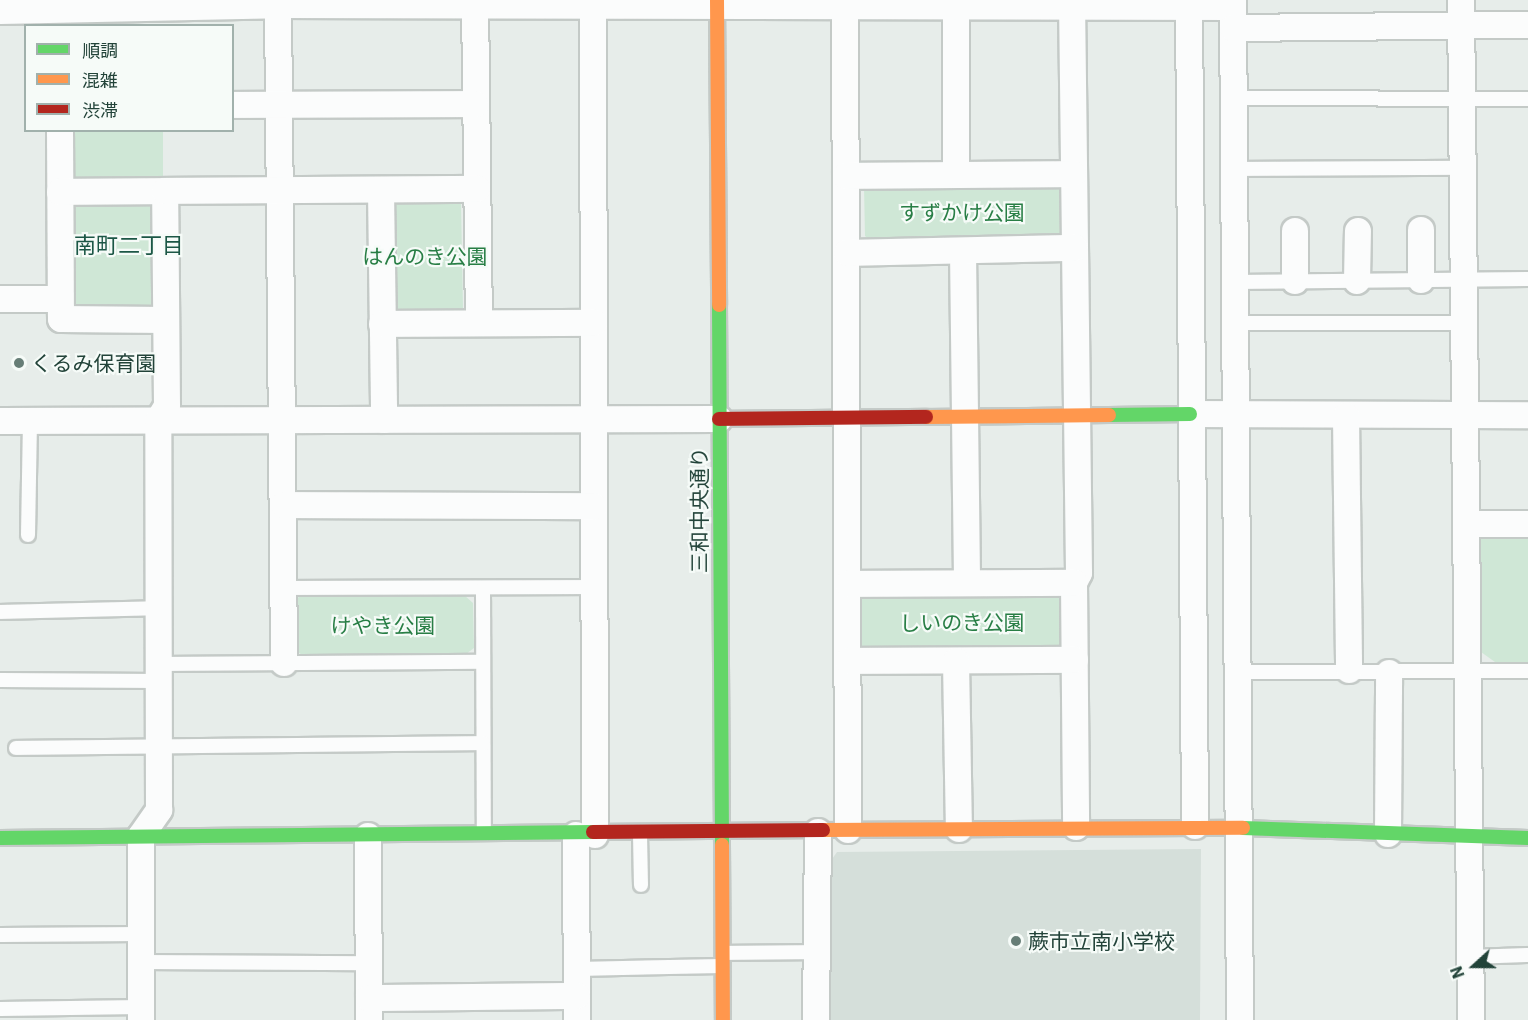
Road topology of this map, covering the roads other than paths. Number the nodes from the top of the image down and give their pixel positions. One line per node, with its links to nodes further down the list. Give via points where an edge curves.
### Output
1 (1461, 0): 13 (street)
2 (1072, 2): 8 (street); 9 (street); 25 (street)
3 (278, 3): 4 (street); 12 (street); 18 (street)
4 (474, 3): 5 (street); 19 (street)
5 (593, 3): 6 (street); 48 (street)
6 (717, 3): 7 (street); 61 (street, 三和中央通り)
7 (845, 3): 8 (street); 26 (street)
8 (956, 3): 24 (street)
9 (1189, 3): 11 (street); 52 (street)
10 (0, 11): 12 (street)
11 (1233, 12): 13 (street); 15 (street)
12 (59, 17)
13 (1461, 25): 14 (street); 17 (street)
14 (1528, 25)
15 (1233, 98): 17 (lane); 23 (street)
16 (1528, 99): 17 (lane)
17 (1462, 100): 22 (street)
18 (279, 104): 19 (street); 20 (street); 28 (street)
19 (475, 104): 27 (street)
20 (234, 105)
21 (60, 132): 31 (street)
22 (1463, 168): 23 (lane); 38 (street)
23 (1234, 169): 43 (street)
24 (956, 174): 25 (street); 26 (street)
25 (1073, 174): 35 (street)
26 (846, 176): 37 (street)
27 (477, 189): 30 (street); 47 (street)
28 (280, 190): 29 (street); 30 (street); 65 (street)
29 (165, 191): 31 (street); 46 (street)
30 (381, 191): 51 (street)
31 (60, 192): 45 (street)
32 (1422, 230): 41 (street)
33 (1295, 231): 42 (street)
34 (1358, 231): 40 (street)
35 (1075, 248): 36 (street); 53 (street)
36 (963, 251): 37 (street); 56 (street)
37 (847, 254): 60 (street)
38 (1464, 279): 39 (lane); 41 (lane); 50 (street)
39 (1528, 279)
40 (1357, 280): 41 (lane); 42 (lane)
41 (1421, 280)
42 (1295, 281): 43 (lane)
43 (1235, 282): 49 (street)
44 (0, 299): 45 (street)
45 (60, 299): 46 (street, via 61,320)
46 (165, 320): 64 (street, via 167,406)
47 (479, 323): 48 (street); 51 (street)
48 (594, 323): 59 (street)
49 (1235, 323): 50 (lane); 54 (street)
50 (1464, 323): 58 (street)
51 (382, 324): 62 (street)
52 (1190, 414): 53 (street); 54 (street); 95 (street)
53 (1077, 415): 56 (street); 73 (street, via 1079,573)
54 (1236, 415): 57 (street); 88 (street)
55 (1528, 415): 58 (street)
56 (964, 416): 60 (street); 72 (street)
57 (1346, 416): 58 (street); 85 (street)
58 (1465, 416): 69 (street)
59 (593, 418): 61 (street); 62 (street); 68 (street)
60 (847, 418): 61 (street); 74 (street)
61 (719, 419): 102 (street, 三和中央通り)
62 (384, 420): 65 (street)
63 (30, 421): 64 (street); 66 (street); 71 (lane)
64 (158, 421): 65 (street); 78 (street)
65 (282, 421): 67 (street)
66 (0, 422)
67 (284, 505): 68 (street); 76 (street)
68 (594, 506): 75 (street)
69 (1466, 524): 70 (street); 90 (street)
70 (1528, 524)
71 (28, 535)
72 (967, 583): 73 (street); 74 (street)
73 (1074, 583): 80 (street)
74 (848, 584): 81 (street)
75 (595, 587): 77 (lane); 105 (street)
76 (284, 588): 77 (lane); 84 (street)
77 (483, 590): 83 (lane)
78 (159, 608): 79 (lane); 87 (street)
79 (0, 612)
80 (1075, 660): 82 (street); 96 (street)
81 (848, 661): 82 (street); 99 (street)
82 (956, 661): 98 (street)
83 (483, 662): 84 (lane); 92 (lane)
84 (284, 663): 87 (lane)
85 (1349, 670): 88 (lane); 89 (lane)
86 (1528, 671): 90 (lane)
87 (159, 672): 91 (lane); 93 (street)
88 (1238, 672): 97 (street)
89 (1389, 672): 90 (lane); 103 (street)
90 (1467, 672): 109 (street)
91 (0, 680)
92 (483, 743): 93 (lane); 104 (lane)
93 (159, 746): 94 (lane); 106 (street, via 159,810)
94 (16, 748)
95 (1195, 826): 96 (street); 97 (street)
96 (1076, 827): 98 (street)
97 (1239, 828): 103 (street); 127 (street)
98 (958, 829): 99 (street)
99 (848, 830): 100 (street)
100 (818, 832): 102 (street); 114 (street)
101 (640, 834): 102 (street); 105 (street); 111 (lane)
102 (721, 834): 117 (street, 三和中央通り)
103 (1388, 834): 109 (street)
104 (484, 835): 105 (street); 107 (street)
105 (586, 835): 120 (street)
106 (141, 836): 107 (street); 108 (street); 112 (street)
107 (368, 836): 119 (street)
108 (0, 838)
109 (1469, 838): 110 (street); 116 (street)
110 (1528, 838)
111 (640, 885)
112 (141, 934): 113 (lane); 118 (street)
113 (0, 935)
114 (817, 952): 117 (lane); 126 (street)
115 (1528, 955): 116 (lane)
116 (1470, 957): 128 (street)
117 (722, 960): 120 (lane); 125 (street, 三和中央通り)
118 (141, 962): 119 (lane); 124 (street)
119 (369, 963): 123 (street)
120 (577, 969): 121 (street)
121 (577, 1008): 123 (street)
122 (0, 1009): 124 (lane)
123 (369, 1009)
124 (141, 1014)
125 (723, 1020)
126 (816, 1020)
127 (1240, 1020)
128 (1471, 1020)

